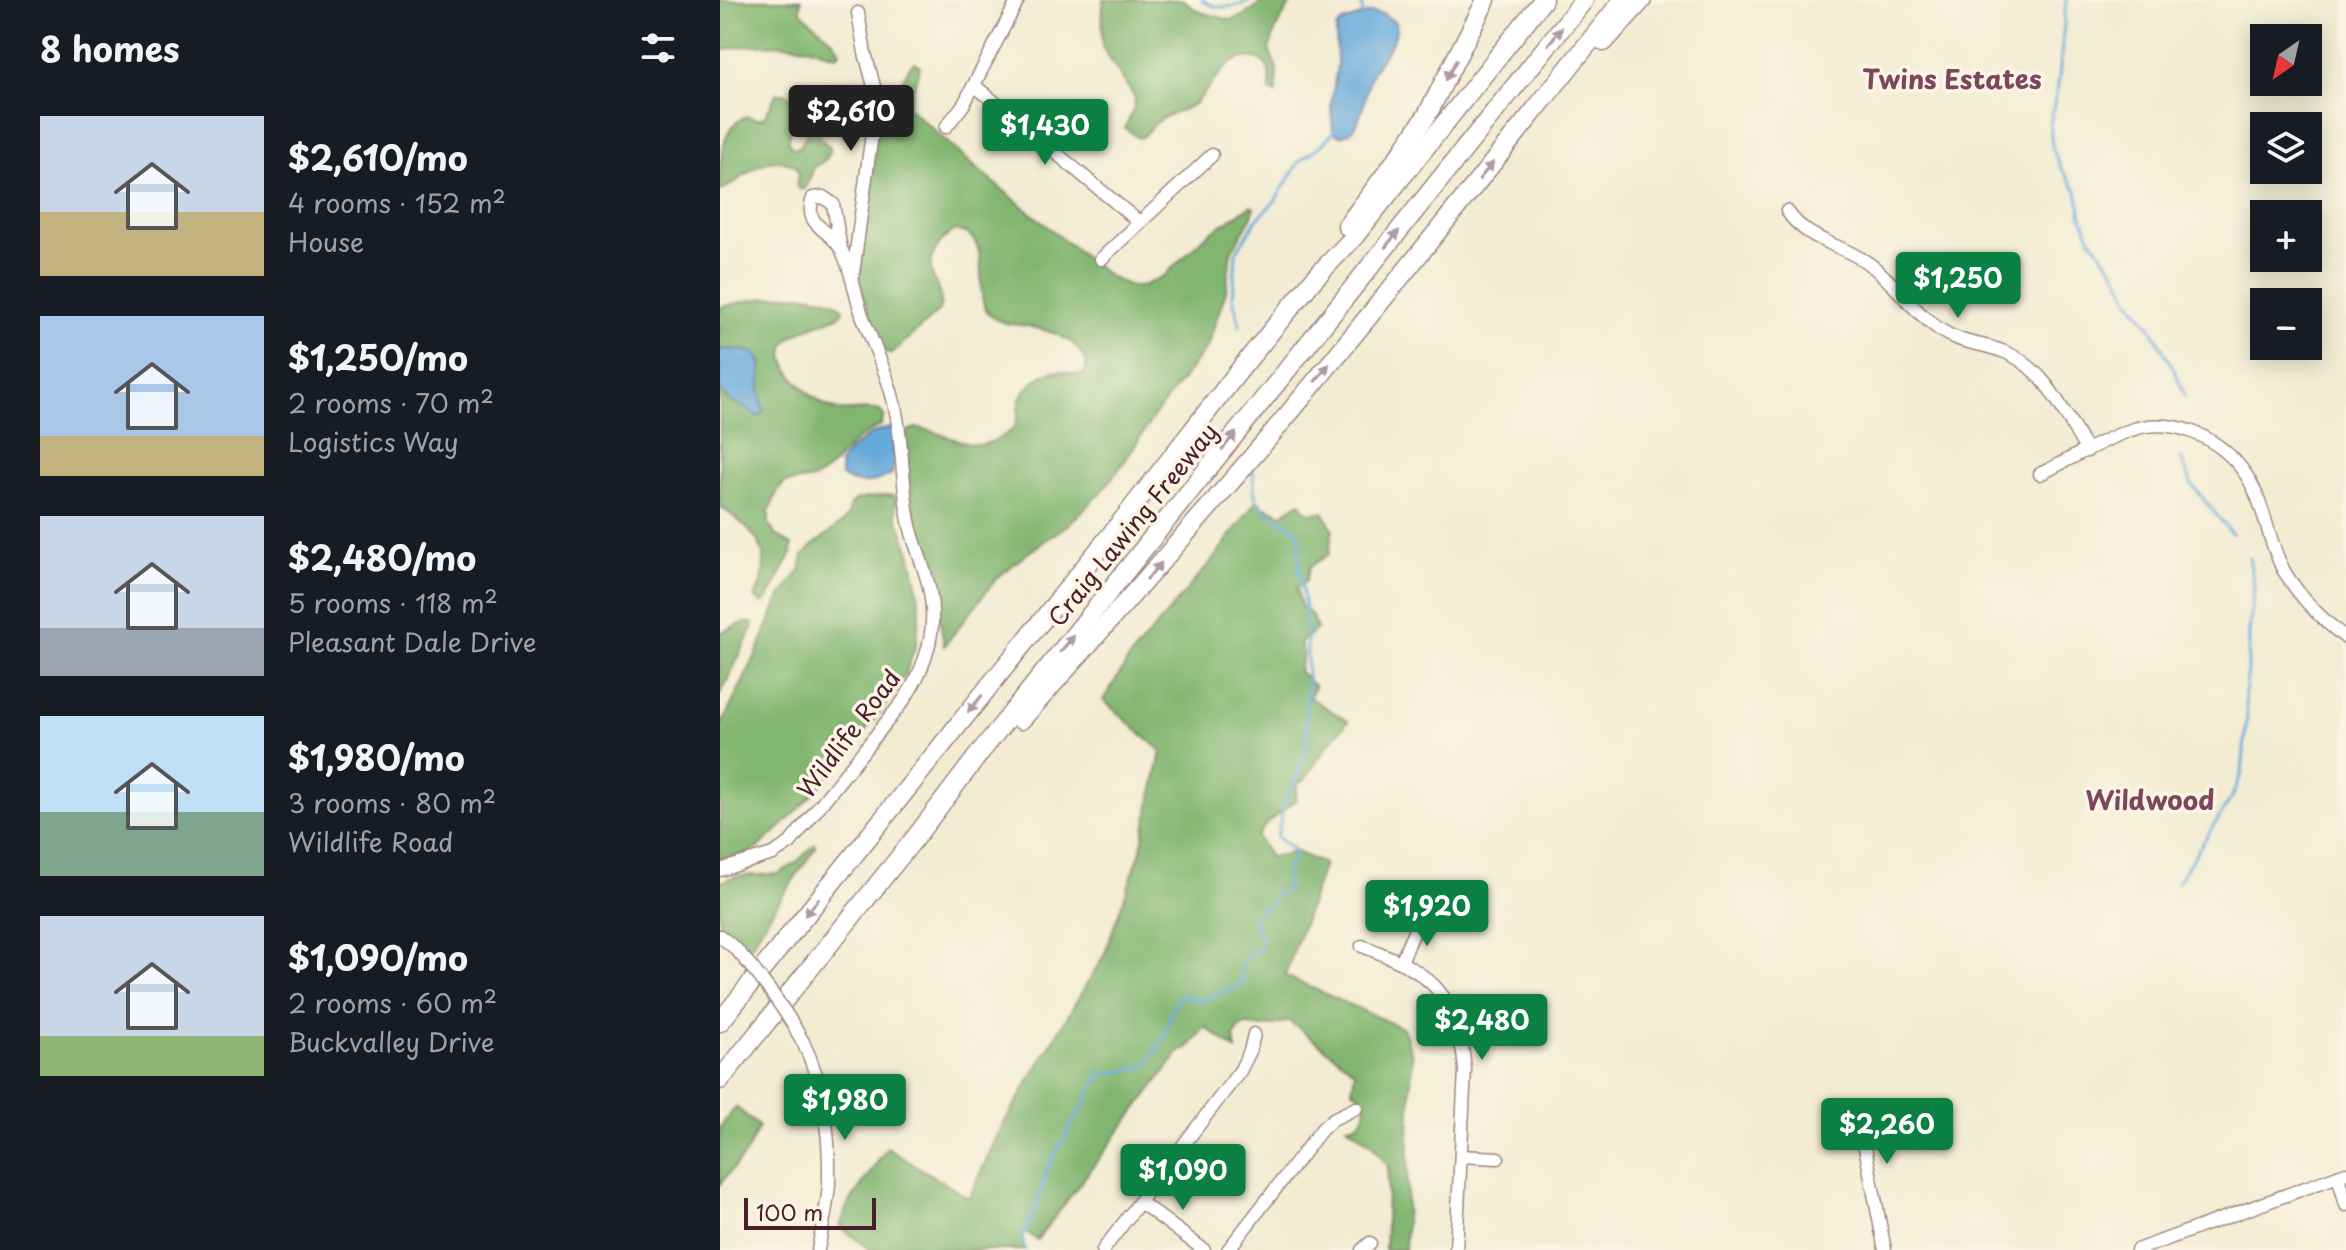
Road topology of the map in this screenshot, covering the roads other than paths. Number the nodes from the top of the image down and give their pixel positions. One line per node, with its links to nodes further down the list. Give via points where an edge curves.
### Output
1 (1018, 0): 8 (street)
2 (1486, 0): 16 (highway, one-way to 16, via 1427,115)
3 (1543, 0): 16 (highway, Craig Lawing Freeway, via 1354,237)
4 (1584, 0): 21 (highway, Craig Lawing Freeway, one-way to 4)
5 (1623, 0): 10 (highway)
6 (1642, 0): 10 (highway)
7 (858, 13): 17 (street, via 875,90)
8 (974, 85): 9 (street); 13 (street)
9 (946, 127)
10 (1517, 133): 21 (highway, one-way to 10, via 1221,494)
11 (1212, 155): 13 (street)
12 (1787, 211): 18 (street, via 1805,231 1865,260 1916,312 1947,334 2026,364 2044,382)
13 (1139, 222): 15 (street)
14 (841, 249): 17 (street, Wildlife Road)
15 (1101, 259)
16 (1314, 279): 27 (highway, Craig Lawing Freeway, one-way to 27)
17 (855, 290): 22 (street, Wildlife Road, via 896,412 908,518 929,583 932,626 926,656 904,700 790,843 773,854)
18 (2087, 451): 19 (street); 20 (street, via 2129,430 2154,425 2184,428 2208,439 2252,484 2279,560 2298,592)
19 (2040, 474)
20 (2346, 638)
21 (915, 838): 29 (highway, Craig Lawing Freeway)
22 (720, 870)
23 (1419, 920): 26 (street)
24 (720, 936): 37 (street, bridge, via 767,984 811,1059 824,1107 829,1185)
25 (1362, 946): 26 (street)
26 (1401, 962): 32 (street, via 1436,988 1455,1019 1465,1069)
27 (720, 1022)
28 (1254, 1034): 35 (street, via 1240,1071)
29 (720, 1080)
30 (1839, 1106): 42 (street, via 1865,1147)
31 (1356, 1108): 40 (street, via 1322,1129)
32 (1461, 1156): 33 (street); 41 (street)
33 (1498, 1158)
34 (2342, 1175): 36 (street); 43 (street)
35 (1140, 1202): 38 (street); 39 (street)
36 (2346, 1205)
37 (818, 1250)
38 (1103, 1250)
39 (1204, 1250)
40 (1228, 1250)
41 (1456, 1250)
42 (1885, 1250)
43 (2137, 1250)

